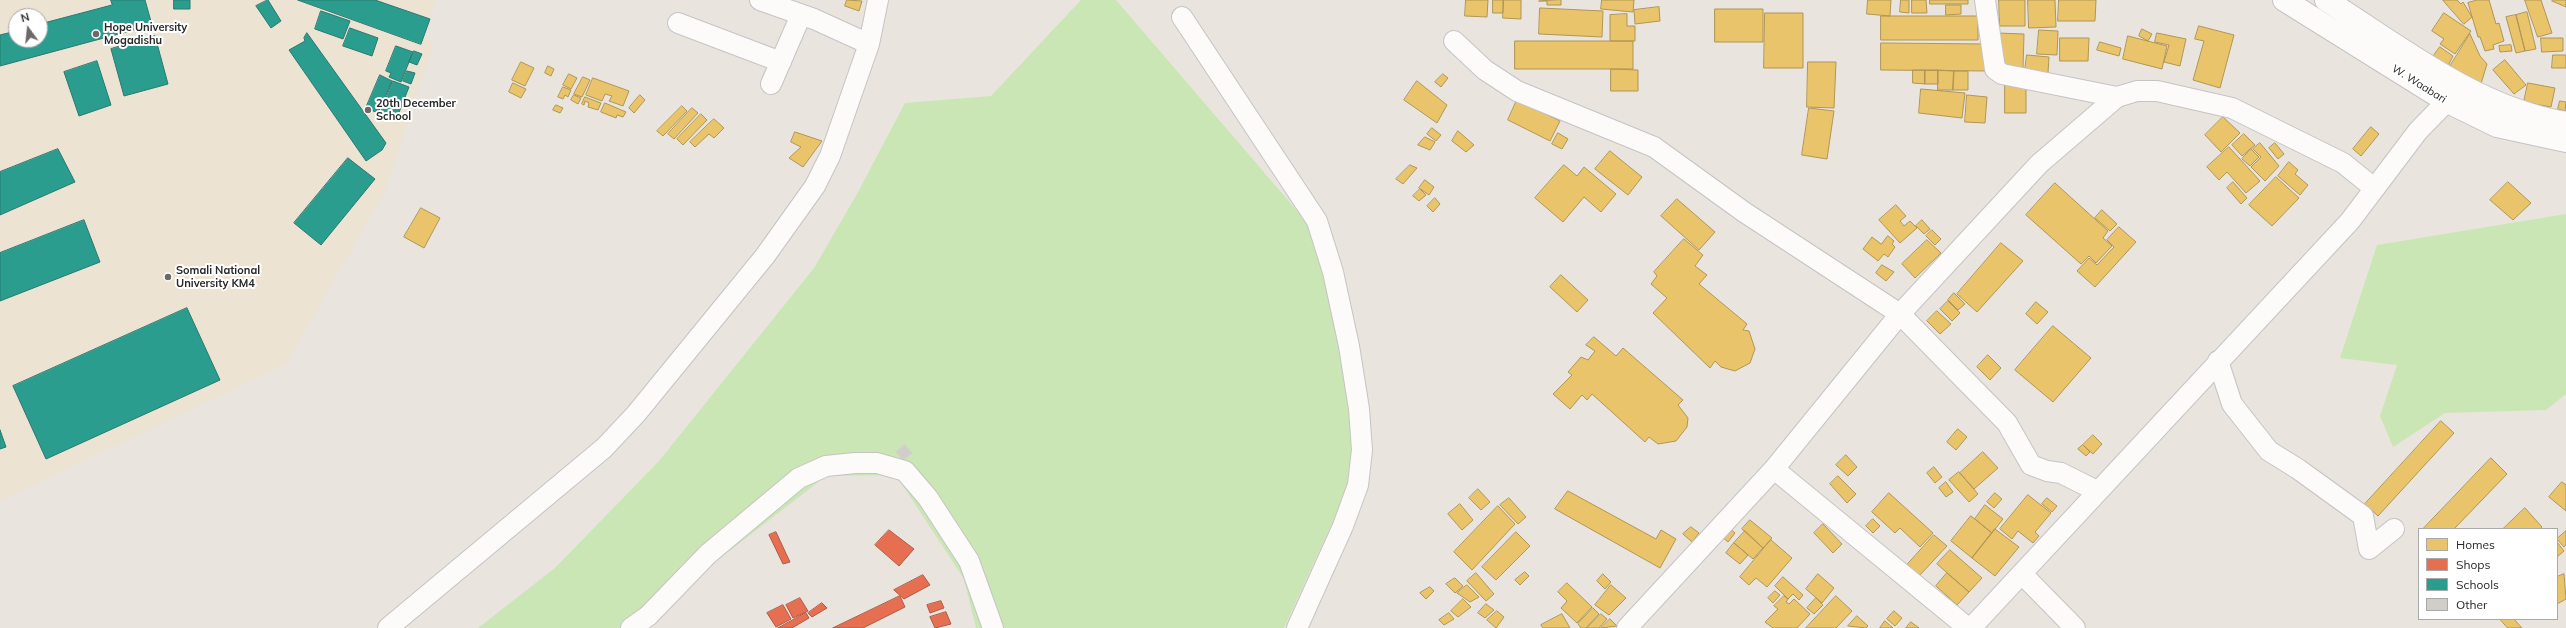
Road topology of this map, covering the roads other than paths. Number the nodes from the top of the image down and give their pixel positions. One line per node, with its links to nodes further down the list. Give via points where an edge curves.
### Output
1 (760, 0): 6 (street)
2 (878, 0): 10 (street)
3 (1985, 0): 14 (street, via 1995,69 2002,74)
4 (2284, 0): 15 (main road, W. Waabari)
5 (2326, 0): 13 (main road, W. Waabari)
6 (801, 15): 10 (street); 11 (street)
7 (1182, 18): 25 (street, via 1317,221 1333,272 1349,346 1359,408 1362,450 1358,485 1344,526)
8 (678, 23): 11 (street)
9 (1454, 41): 19 (street, via 1485,70 1517,91 1654,147 1744,212)
10 (869, 44): 26 (street, via 830,156 814,186 765,256 636,414 604,448)
11 (781, 62): 12 (street)
12 (771, 84)
13 (2462, 86): 15 (street); 16 (main road, W. Waabari, via 2496,103)
14 (2117, 97): 18 (street, via 2136,91 2157,91 2232,108 2343,163); 19 (street, via 2039,164)
15 (2446, 101): 17 (main road, W. Waabari, via 2497,126); 18 (street, via 2418,131)
16 (2566, 124)
17 (2566, 141)
18 (2374, 188): 20 (street, via 2350,221)
19 (1900, 314): 21 (street); 22 (street, via 2007,423 2031,465 2047,472 2061,473)
20 (2218, 361): 22 (street); 23 (street, via 2232,404 2269,451 2298,468 2363,516 2369,549)
21 (1774, 469): 29 (street); 30 (street)
22 (2097, 491): 24 (street)
23 (2394, 529)
24 (2023, 575): 31 (street); 32 (street)
25 (1301, 625)
26 (388, 628)
27 (631, 628): 28 (street, via 648,616 708,554 799,478 826,466 877,463 905,471 928,498 970,561)
28 (993, 628)
29 (1627, 628)
30 (1968, 628)
31 (1972, 628)
32 (2075, 628)

